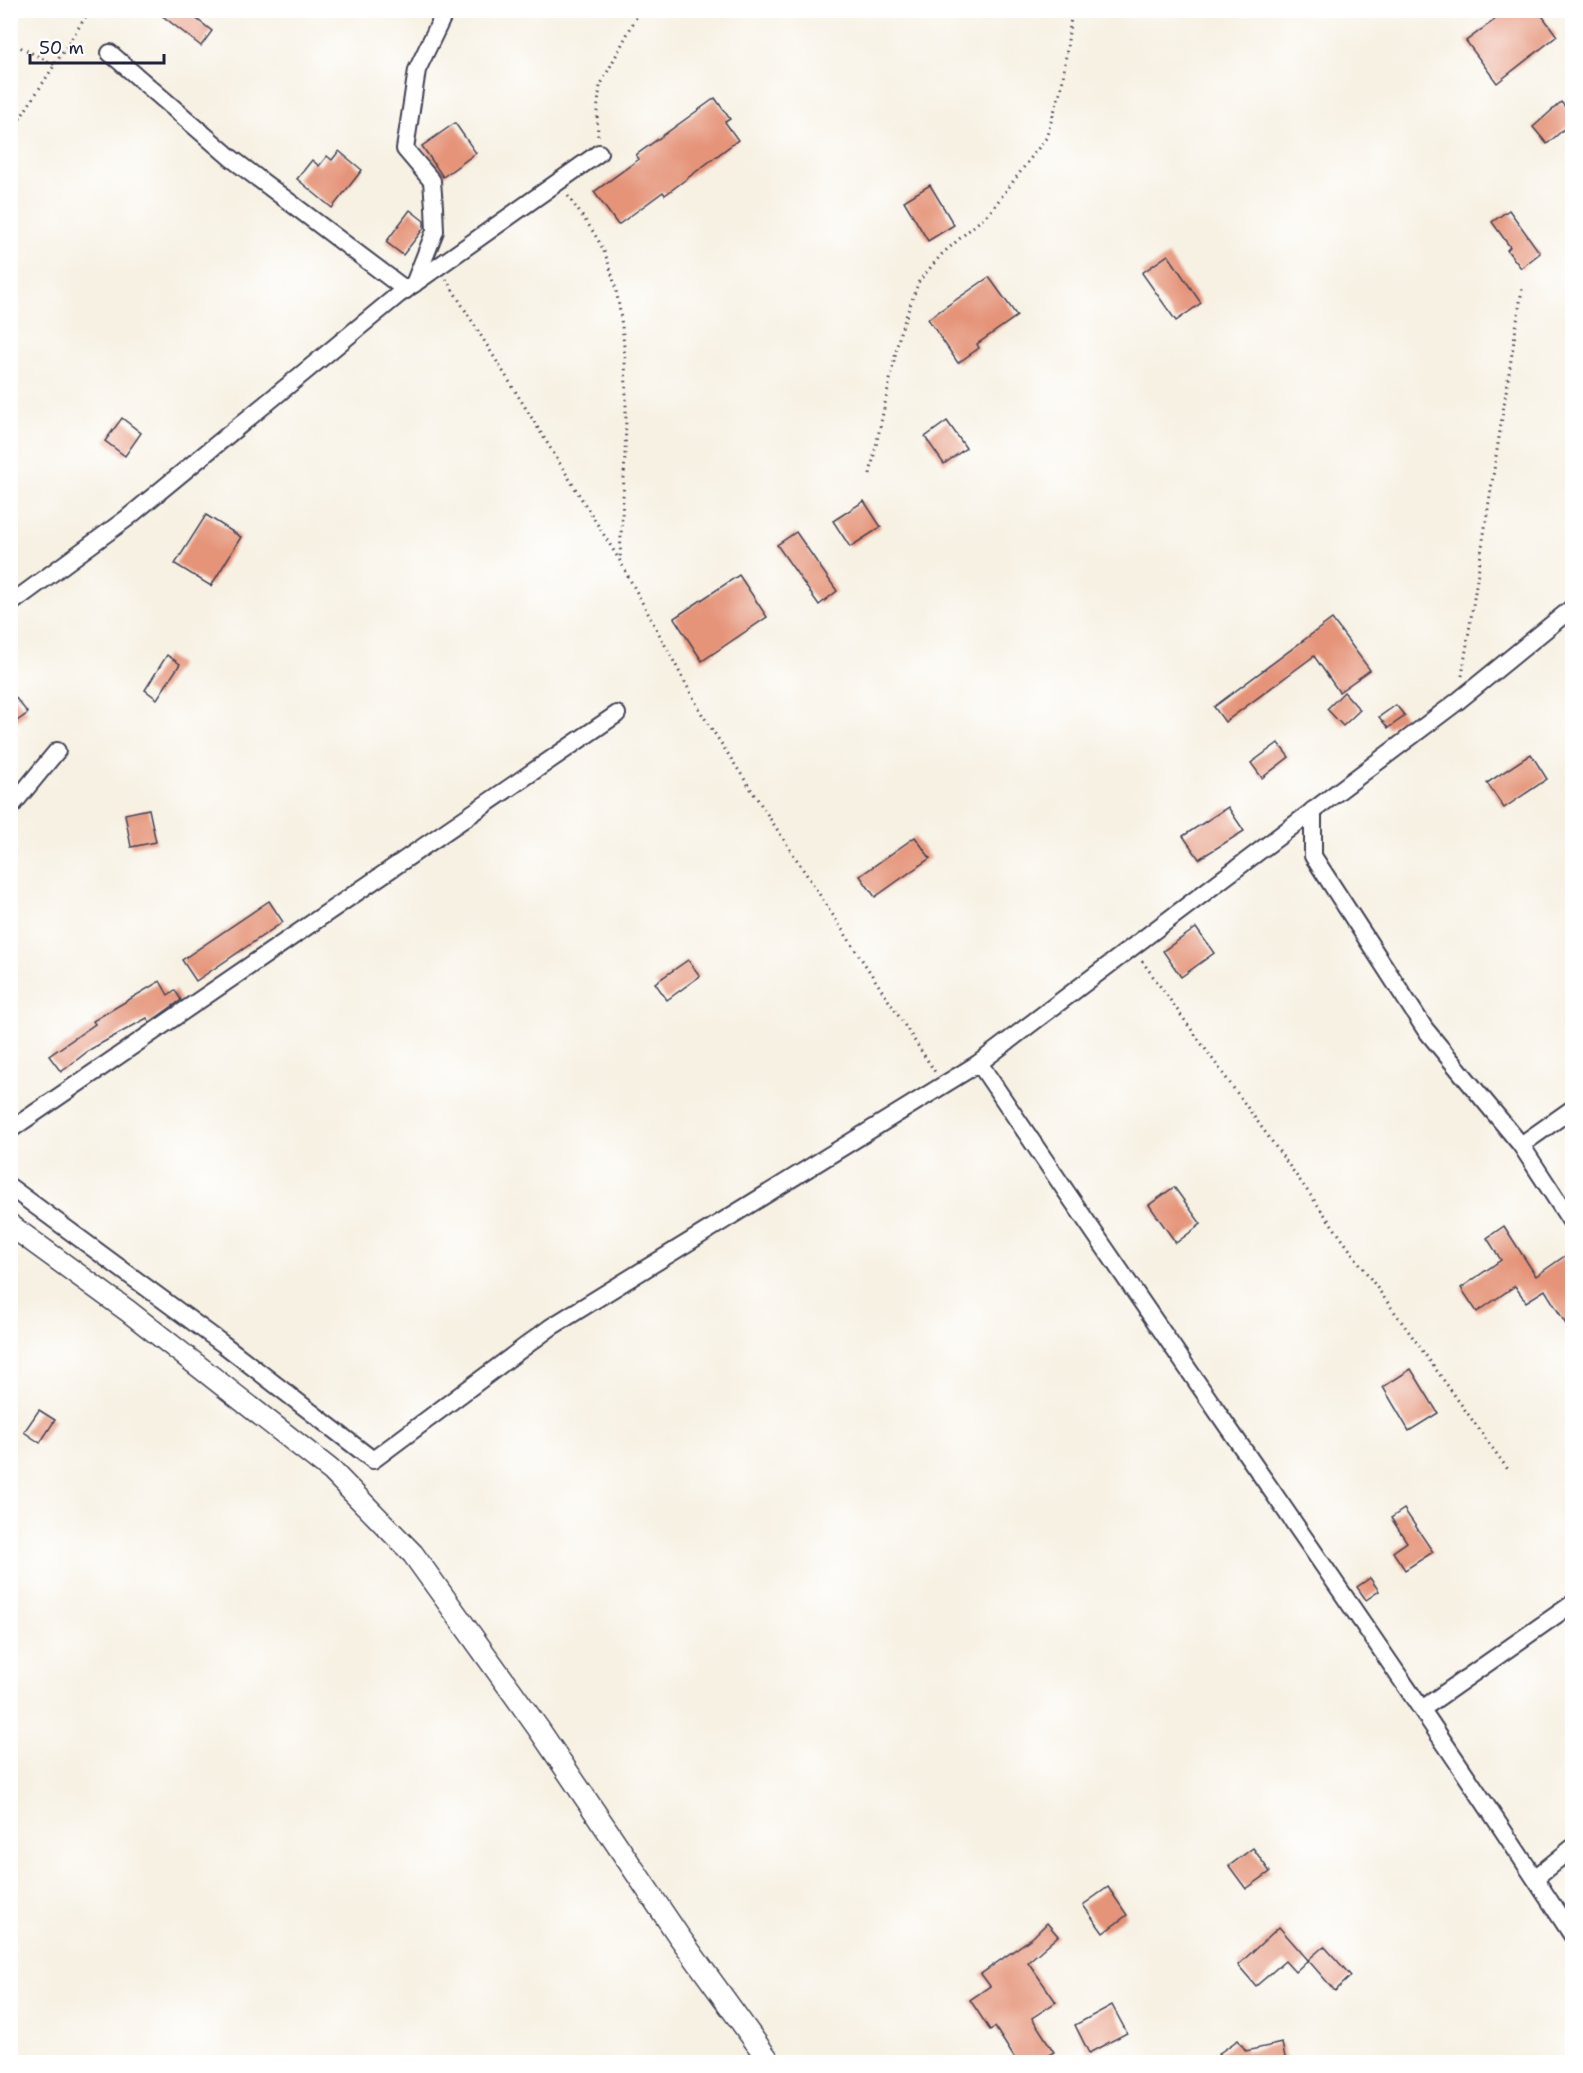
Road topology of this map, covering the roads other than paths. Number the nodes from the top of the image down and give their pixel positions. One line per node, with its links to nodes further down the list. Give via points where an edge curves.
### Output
1 (442, 10): 4 (street, via 444,14 417,70 405,149 432,181 435,231)
2 (110, 53): 4 (street, via 231,158)
3 (599, 153): 4 (street)
4 (410, 288): 5 (street, via 126,519)
5 (10, 604)
6 (1572, 608): 10 (street, via 1458,701)
7 (617, 714): 13 (street)
8 (57, 751): 9 (street)
9 (10, 808)
10 (1313, 810): 11 (street); 14 (street, via 1313,856 1425,1029)
11 (980, 1063): 15 (street, via 551,1327 373,1460); 19 (street)
12 (1572, 1109): 14 (street)
13 (10, 1130)
14 (1521, 1145): 16 (street)
15 (10, 1187)
16 (1572, 1223)
17 (10, 1225): 23 (street, via 128,1311 332,1471 412,1554)
18 (1572, 1604): 19 (street)
19 (1422, 1709): 21 (street)
20 (1572, 1848): 21 (street)
21 (1535, 1878): 22 (street)
22 (1572, 1935)
23 (770, 2062)

